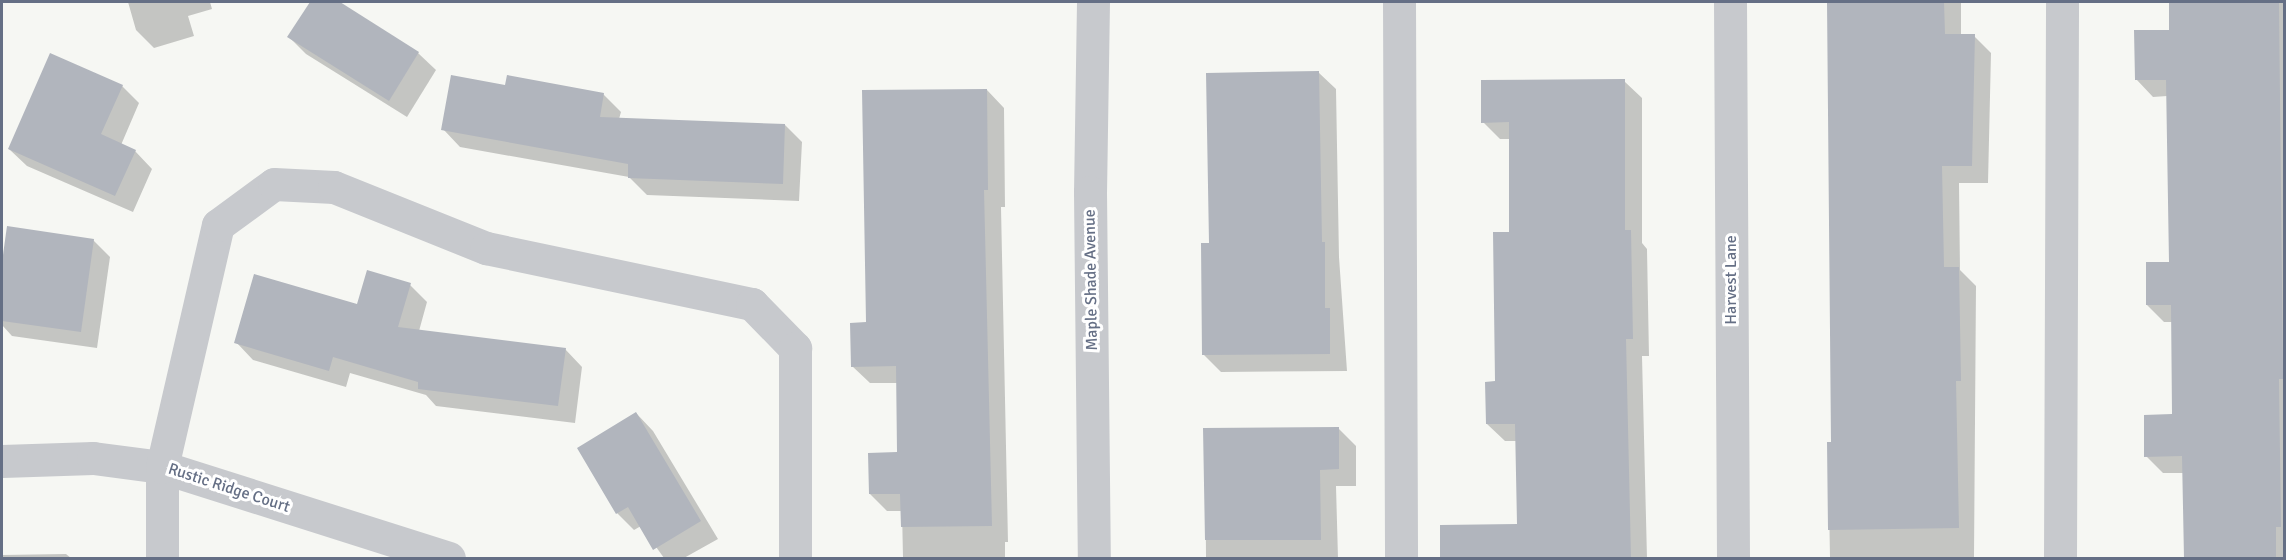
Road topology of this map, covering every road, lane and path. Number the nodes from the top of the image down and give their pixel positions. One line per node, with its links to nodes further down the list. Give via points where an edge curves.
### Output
1 (1093, 2): 10 (street, Maple Shade Avenue, via 1090,192)
2 (1399, 2): 11 (street)
3 (1730, 2): 12 (street, Harvest Lane)
4 (2062, 2): 13 (street)
5 (2, 461): 6 (street, Rustic Ridge Court, via 93,458)
6 (162, 467): 7 (street); 8 (street, Rustic Ridge Court); 9 (street, via 218,225 273,184 334,187 486,248 752,304 795,348)
7 (162, 558)
8 (449, 558)
9 (795, 558)
10 (1094, 558)
11 (1401, 558)
12 (1733, 558)
13 (2060, 558)

